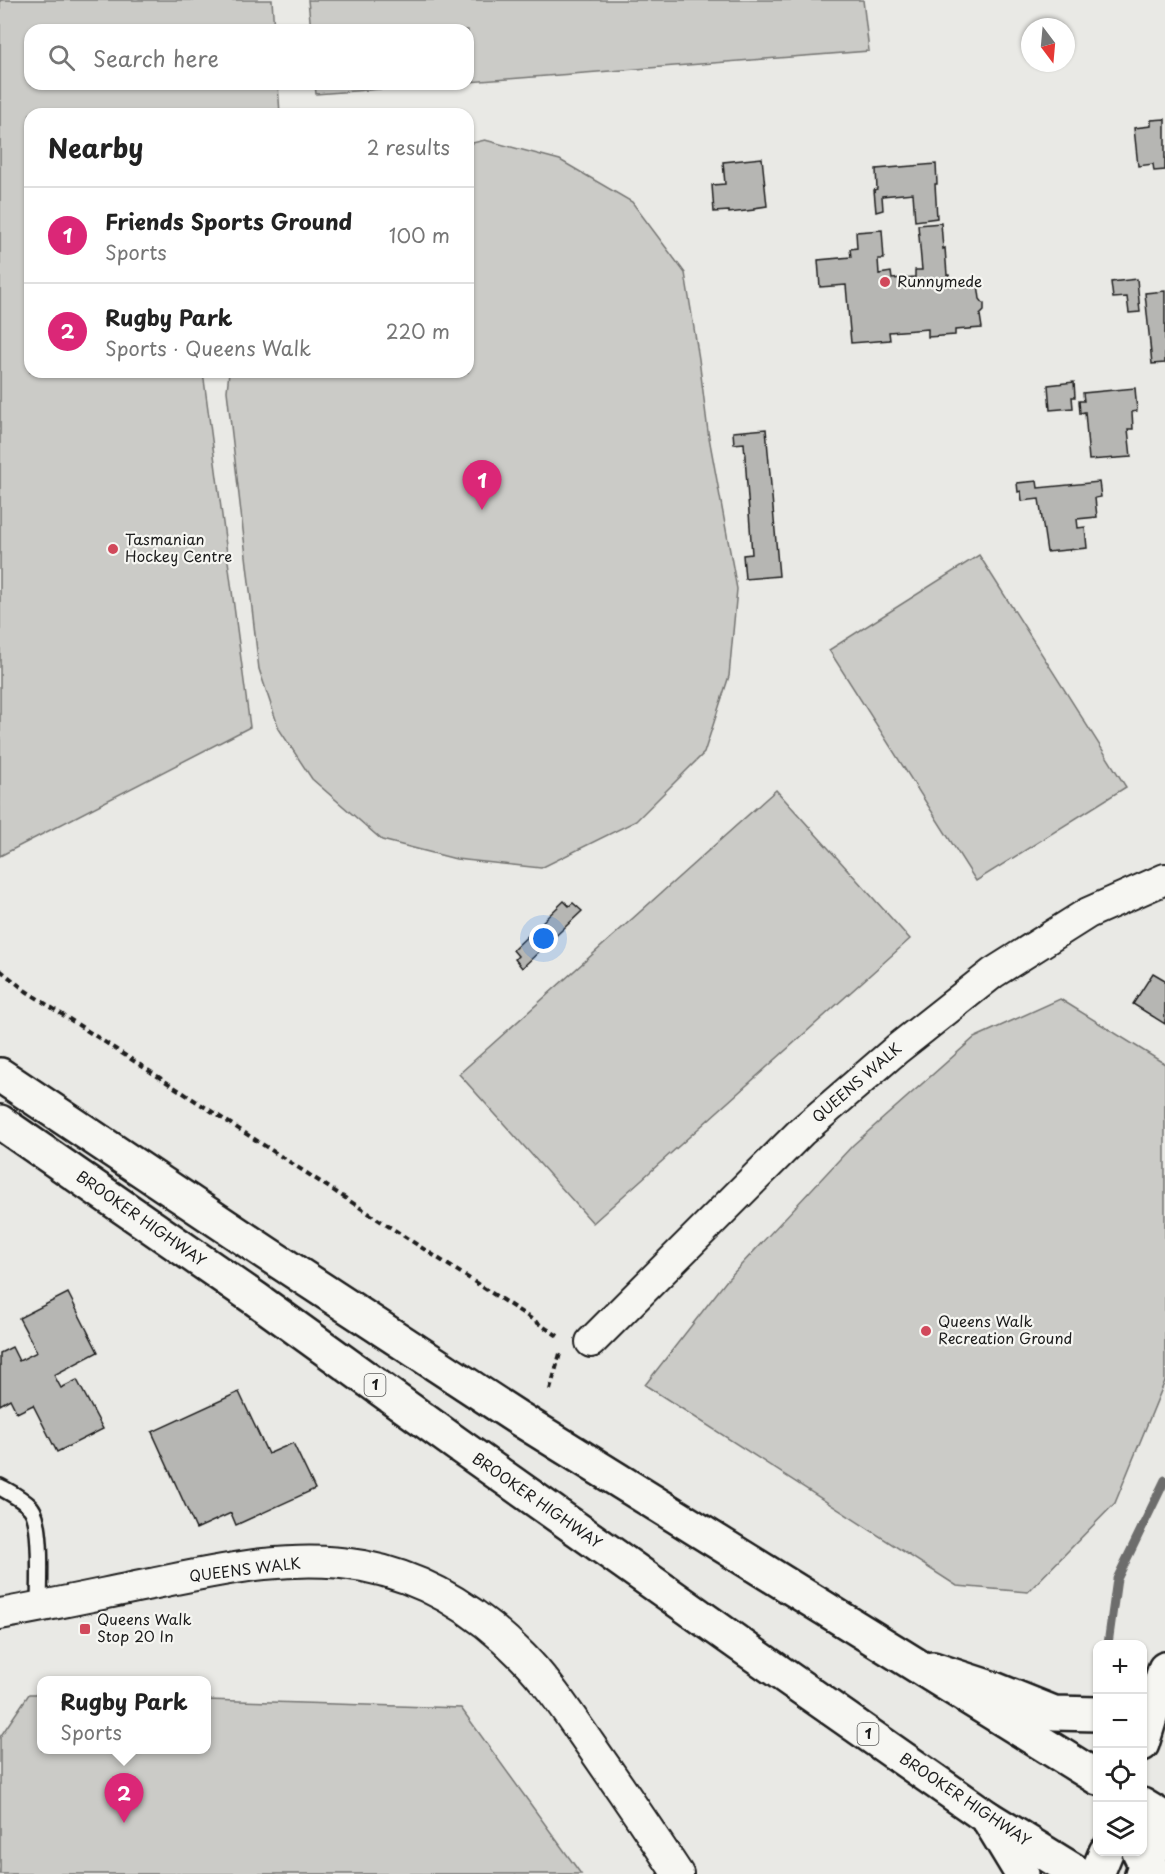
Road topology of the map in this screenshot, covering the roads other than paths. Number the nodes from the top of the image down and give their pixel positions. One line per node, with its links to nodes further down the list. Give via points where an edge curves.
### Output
1 (1165, 879): 4 (street, QUEENS WALK, via 1088,913 1002,967 897,1049 801,1132)
2 (0, 1075): 8 (main road, via 518,1418)
3 (0, 1122): 14 (main road, BROOKER HIGHWAY / 1)
4 (578, 1341)
5 (0, 1487): 6 (lane, via 32,1509 38,1523)
6 (39, 1607): 7 (street, QUEENS WALK); 18 (street, QUEENS WALK, via 272,1563 322,1561 363,1566 405,1578 448,1597 486,1622 524,1657 557,1697)
7 (0, 1614)
8 (909, 1660): 10 (main road, via 1054,1713); 12 (main road)
9 (1165, 1669): 11 (main road)
10 (1093, 1713)
11 (1147, 1721)
12 (1093, 1775)
13 (1147, 1809): 15 (main road)
14 (988, 1818): 19 (main road); 20 (main road, BROOKER HIGHWAY / 1)
15 (1165, 1821): 17 (main road)
16 (1104, 1856): 21 (main road)
17 (1146, 1866)
18 (678, 1874)
19 (1022, 1874)
20 (1078, 1874)
21 (1097, 1874)

